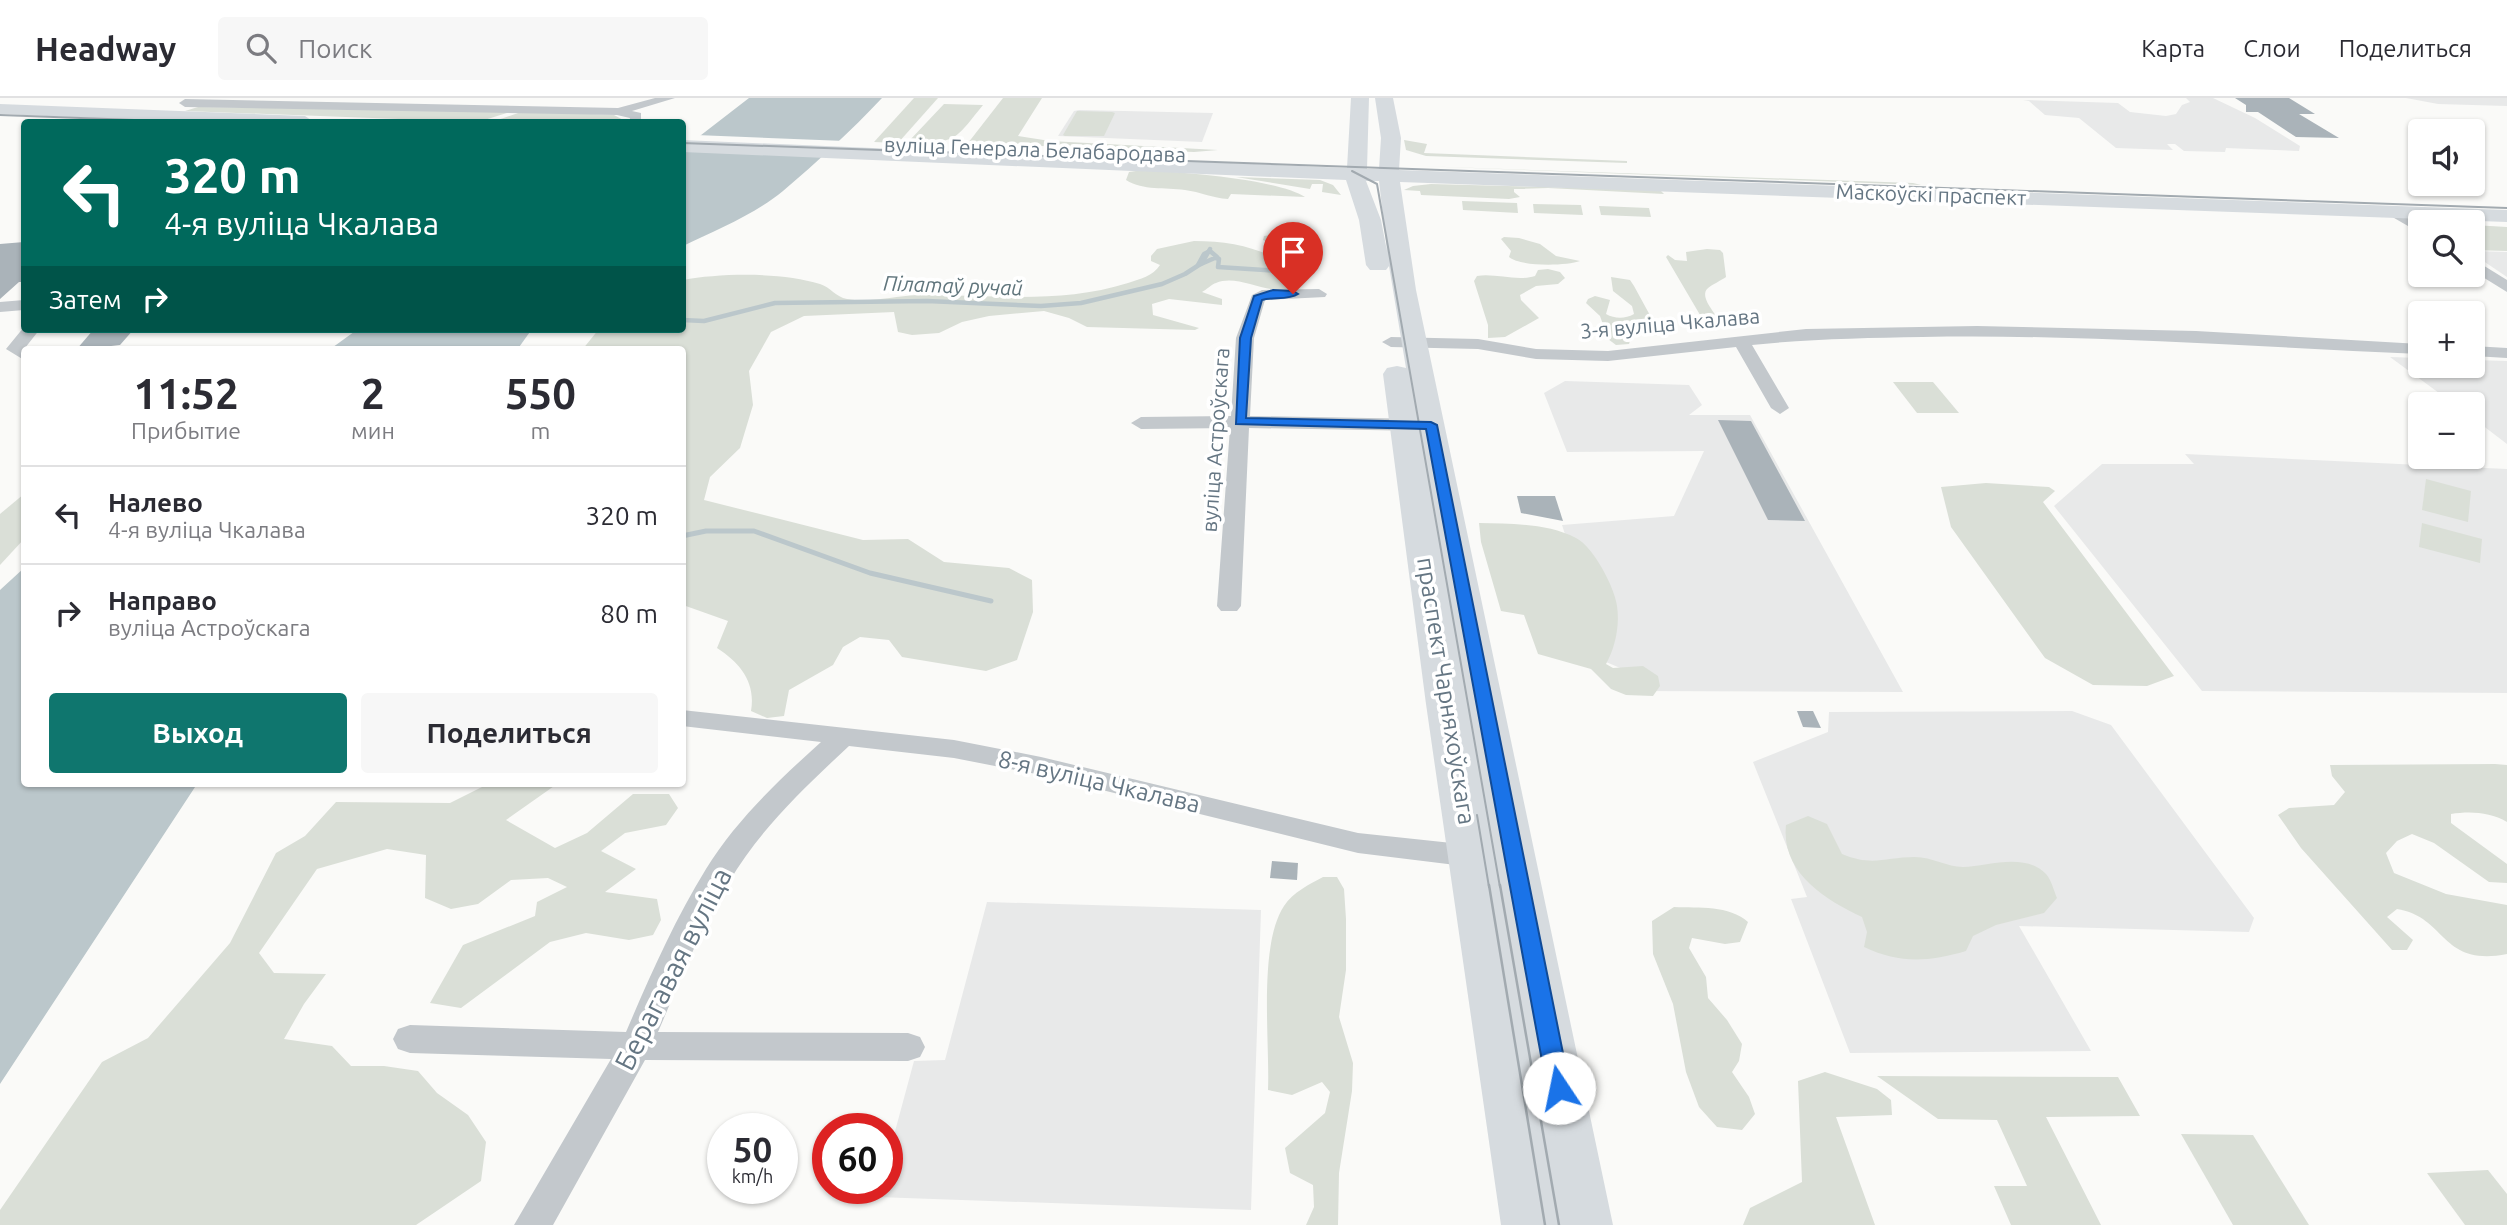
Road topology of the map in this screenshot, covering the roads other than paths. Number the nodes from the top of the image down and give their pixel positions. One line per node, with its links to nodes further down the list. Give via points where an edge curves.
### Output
1 (669, 98): 6 (street)
2 (1360, 98): 16 (main road, праспект Чарняхоўскага)
3 (1384, 98): 19 (main road)
4 (0, 109): 5 (main road)
5 (176, 110): 6 (street); 7 (main road)
6 (617, 111): 8 (street, via 633,113)
7 (273, 119)
8 (636, 119)
9 (0, 120): 10 (main road)
10 (21, 121)
11 (686, 138): 14 (main road, вуліца Генерала Белабародава)
12 (686, 146): 14 (main road, вуліца Генерала Белабародава)
13 (1337, 149): 16 (main road)
14 (941, 152): 15 (main road, вуліца Генерала Белабародава); 17 (main road, вуліца Генерала Белабародава)
15 (1265, 157): 16 (main road, вуліца Генерала Белабародава); 17 (main road)
16 (1356, 158): 17 (main road, вуліца Генерала Белабародава); 19 (main road, Маскоўскі праспект); 22 (main road, праспект Чарняхоўскага)
17 (1307, 162): 22 (main road)
18 (1446, 162): 19 (main road, Маскоўскі праспект); 19 (main road); 21 (main road, Маскоўскі праспект)
19 (1399, 168): 21 (main road, Маскоўскі праспект, via 1423,181); 35 (main road, праспект Чарняхоўскага)
20 (1957, 180): 21 (main road, Маскоўскі праспект); 23 (main road, via 1950,187); 24 (main road, Маскоўскі праспект)
21 (1910, 187): 23 (main road, Маскоўскі праспект)
22 (1359, 197): 35 (main road, праспект Чарняхоўскага, via 1370,220)
23 (1972, 197): 25 (main road, Маскоўскі праспект)
24 (2507, 199)
25 (2394, 212): 26 (main road, Маскоўскі праспект); 27 (street)
26 (2507, 216)
27 (2408, 221)
28 (2485, 272): 29 (street)
29 (2507, 287)
30 (1319, 294): 41 (street, вуліца Астроўскага, via 1258,298 1245,338)
31 (21, 304): 32 (street)
32 (0, 307)
33 (29, 333): 38 (street, via 15,349)
34 (1741, 341): 35 (street, 3-я вуліца Чкалава, via 1608,356); 36 (street, 3-я вуліца Чкалава, via 1870,331 2071,332); 40 (street)
35 (1402, 342): 43 (main road, праспект Чарняхоўскага)
36 (2408, 348)
37 (2485, 352): 39 (street)
38 (21, 353)
39 (2507, 353)
40 (1780, 408)
41 (1240, 422): 42 (street); 43 (street); 44 (street, вуліца Астроўскага)
42 (1141, 423)
43 (1418, 425): 47 (main road, праспект Чарняхоўскага); 48 (main road, праспект Чарняхоўскага, via 1445,704)
44 (1229, 606)
45 (686, 718): 46 (street, 8-я вуліца Чкалава)
46 (844, 736): 48 (street, 8-я вуліца Чкалава, via 1041,766 1358,843); 50 (street, Берагавая вуліца, via 777,797 718,874)
47 (1513, 856): 48 (street, 8-я вуліца Чкалава); 54 (main road, праспект Чарняхоўскага)
48 (1471, 857): 53 (main road, праспект Чарняхоўскага)
49 (410, 1039): 50 (street)
50 (636, 1046): 51 (street); 52 (street, Берагавая вуліца)
51 (908, 1047)
52 (533, 1225)
53 (1529, 1225)
54 (1585, 1225)

